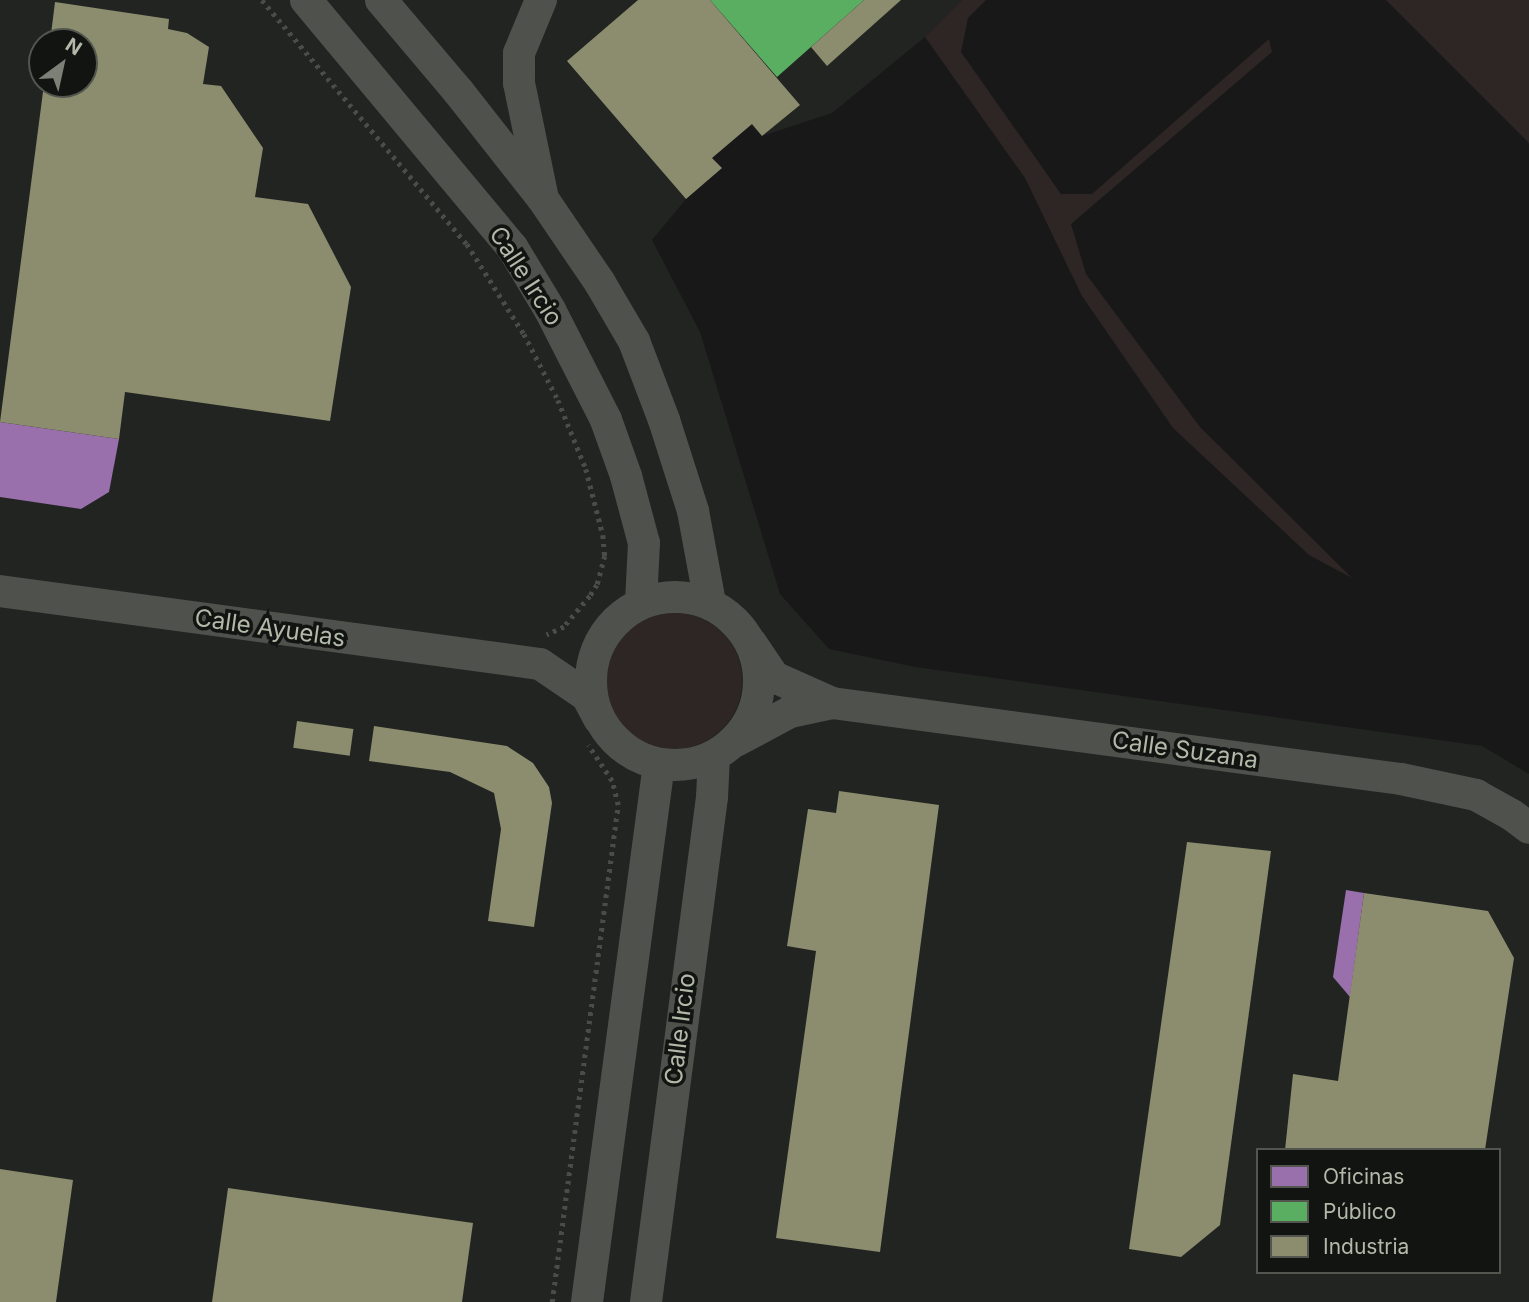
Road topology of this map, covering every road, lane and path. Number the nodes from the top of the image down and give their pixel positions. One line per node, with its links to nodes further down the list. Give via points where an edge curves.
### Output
1 (262, 0): 11 (path, via 467,244 524,334 558,400 593,492 605,556 597,585 577,614)
2 (306, 0): 7 (street, Calle Ircio, via 512,247 550,310 606,420 626,476 644,543)
3 (381, 0): 5 (street)
4 (541, 0): 5 (street, via 519,53 519,83)
5 (543, 199): 8 (street, via 634,341 693,511)
6 (0, 591): 11 (street, Calle Ayuelas)
7 (641, 603): 8 (street, via 687,597); 9 (street)
8 (710, 603): 10 (street, via 734,620)
9 (611, 624): 11 (street, Calle Ayuelas, via 579,649); 13 (street, via 593,660)
10 (751, 643): 12 (street, Calle Suzana, via 774,677); 14 (street, via 759,669 758,696 749,722)
11 (538, 650): 13 (street, Calle Ayuelas, via 587,696)
12 (832, 703): 14 (street, Calle Suzana, via 790,712); 16 (street, Calle Suzana, via 1401,779 1476,795)
13 (592, 730): 15 (street); 17 (path, via 618,805)
14 (723, 750): 15 (street, via 687,765); 19 (street, Calle Ircio, via 712,797)
15 (659, 764): 18 (street)
16 (1529, 828)
17 (552, 1302)
18 (587, 1302)
19 (646, 1302)

